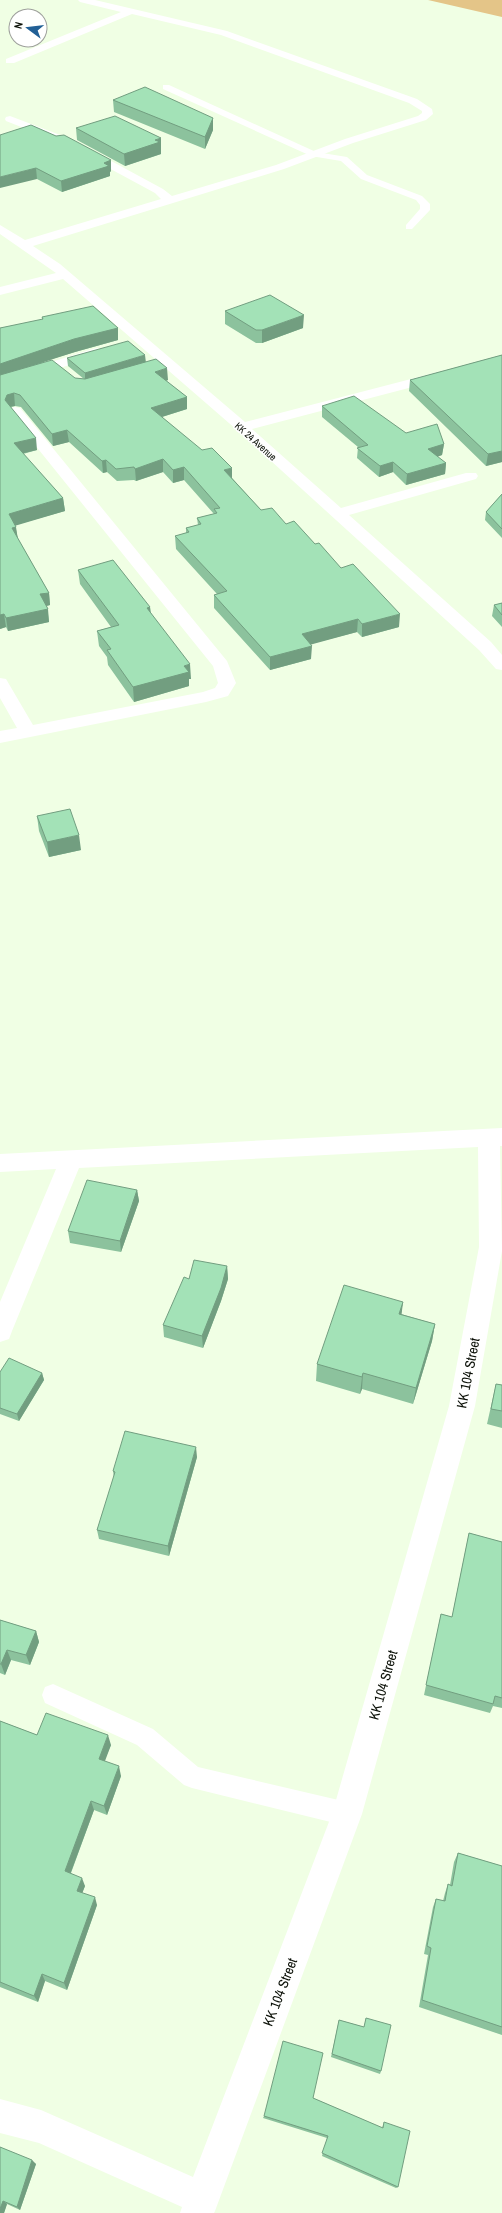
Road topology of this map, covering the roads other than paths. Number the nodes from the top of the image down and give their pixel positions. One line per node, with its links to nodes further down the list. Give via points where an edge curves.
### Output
1 (83, 0): 2 (street)
2 (131, 12): 3 (street); 6 (street, via 224,33 400,96 427,109 428,114 422,118)
3 (10, 61)
4 (166, 87): 6 (lane)
5 (10, 119): 7 (street, via 72,143 159,191)
6 (314, 154): 7 (street); 8 (lane, via 344,159 364,177 419,198 425,210)
7 (170, 201): 10 (street)
8 (409, 227)
9 (0, 229): 10 (street, KK 24 Avenue)
10 (24, 245): 11 (street, KK 24 Avenue)
11 (65, 275): 12 (street); 19 (street, KK 24 Avenue, via 160,364)
12 (0, 291)
13 (109, 348): 14 (street)
14 (55, 364): 16 (street); 17 (street)
15 (451, 373): 19 (street)
16 (71, 377)
17 (0, 383)
18 (15, 411): 24 (street, via 221,666 227,683 222,692 206,698)
19 (242, 427): 21 (street, KK 24 Avenue)
20 (471, 476): 21 (street)
21 (337, 514): 22 (street, KK 24 Avenue, via 485,646)
22 (502, 665)
23 (0, 683): 24 (street)
24 (27, 731): 25 (street)
25 (0, 737)
26 (495, 1138): 27 (street); 31 (street, KK 104 Street, via 491,1247 462,1406)
27 (71, 1160): 28 (street); 29 (street)
28 (0, 1163)
29 (0, 1331)
30 (53, 1695): 31 (lane, via 145,1737 192,1777)
31 (347, 1814): 33 (street, KK 104 Street)
32 (0, 2116): 33 (street, via 41,2127)
33 (200, 2206)

